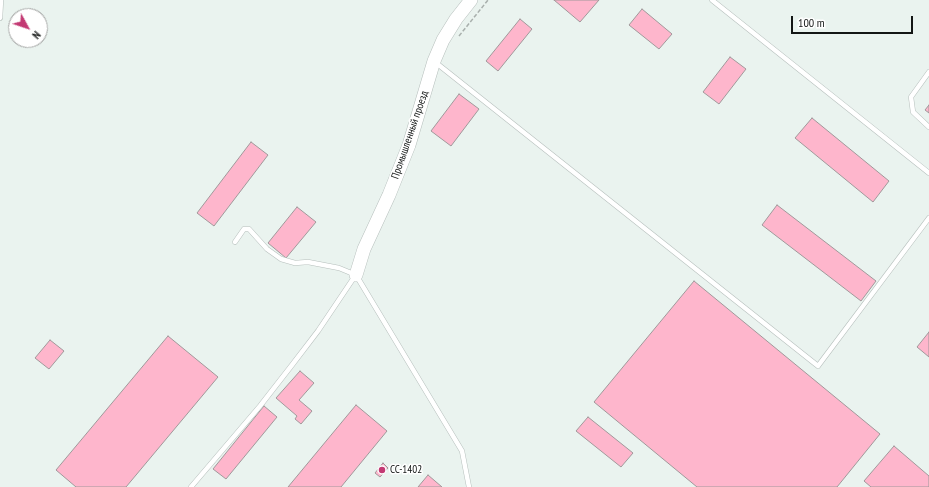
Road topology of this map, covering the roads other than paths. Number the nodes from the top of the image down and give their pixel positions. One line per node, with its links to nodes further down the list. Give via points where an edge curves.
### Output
1 (1, 0): 4 (lane)
2 (471, 0): 5 (street, Промышленный проезд, via 443,40)
3 (712, 0): 8 (lane)
4 (0, 18)
5 (434, 61): 9 (lane, via 818,366); 11 (street, Промышленный проезд, via 409,145 364,249)
6 (929, 72): 7 (lane, via 911,97 913,112)
7 (929, 127)
8 (929, 173)
9 (929, 218)
10 (235, 242): 11 (lane, via 244,229 249,229 267,249 281,259 339,268)
11 (356, 275): 12 (lane, via 278,383); 13 (lane, via 462,450)
12 (191, 487)
13 (469, 487)

